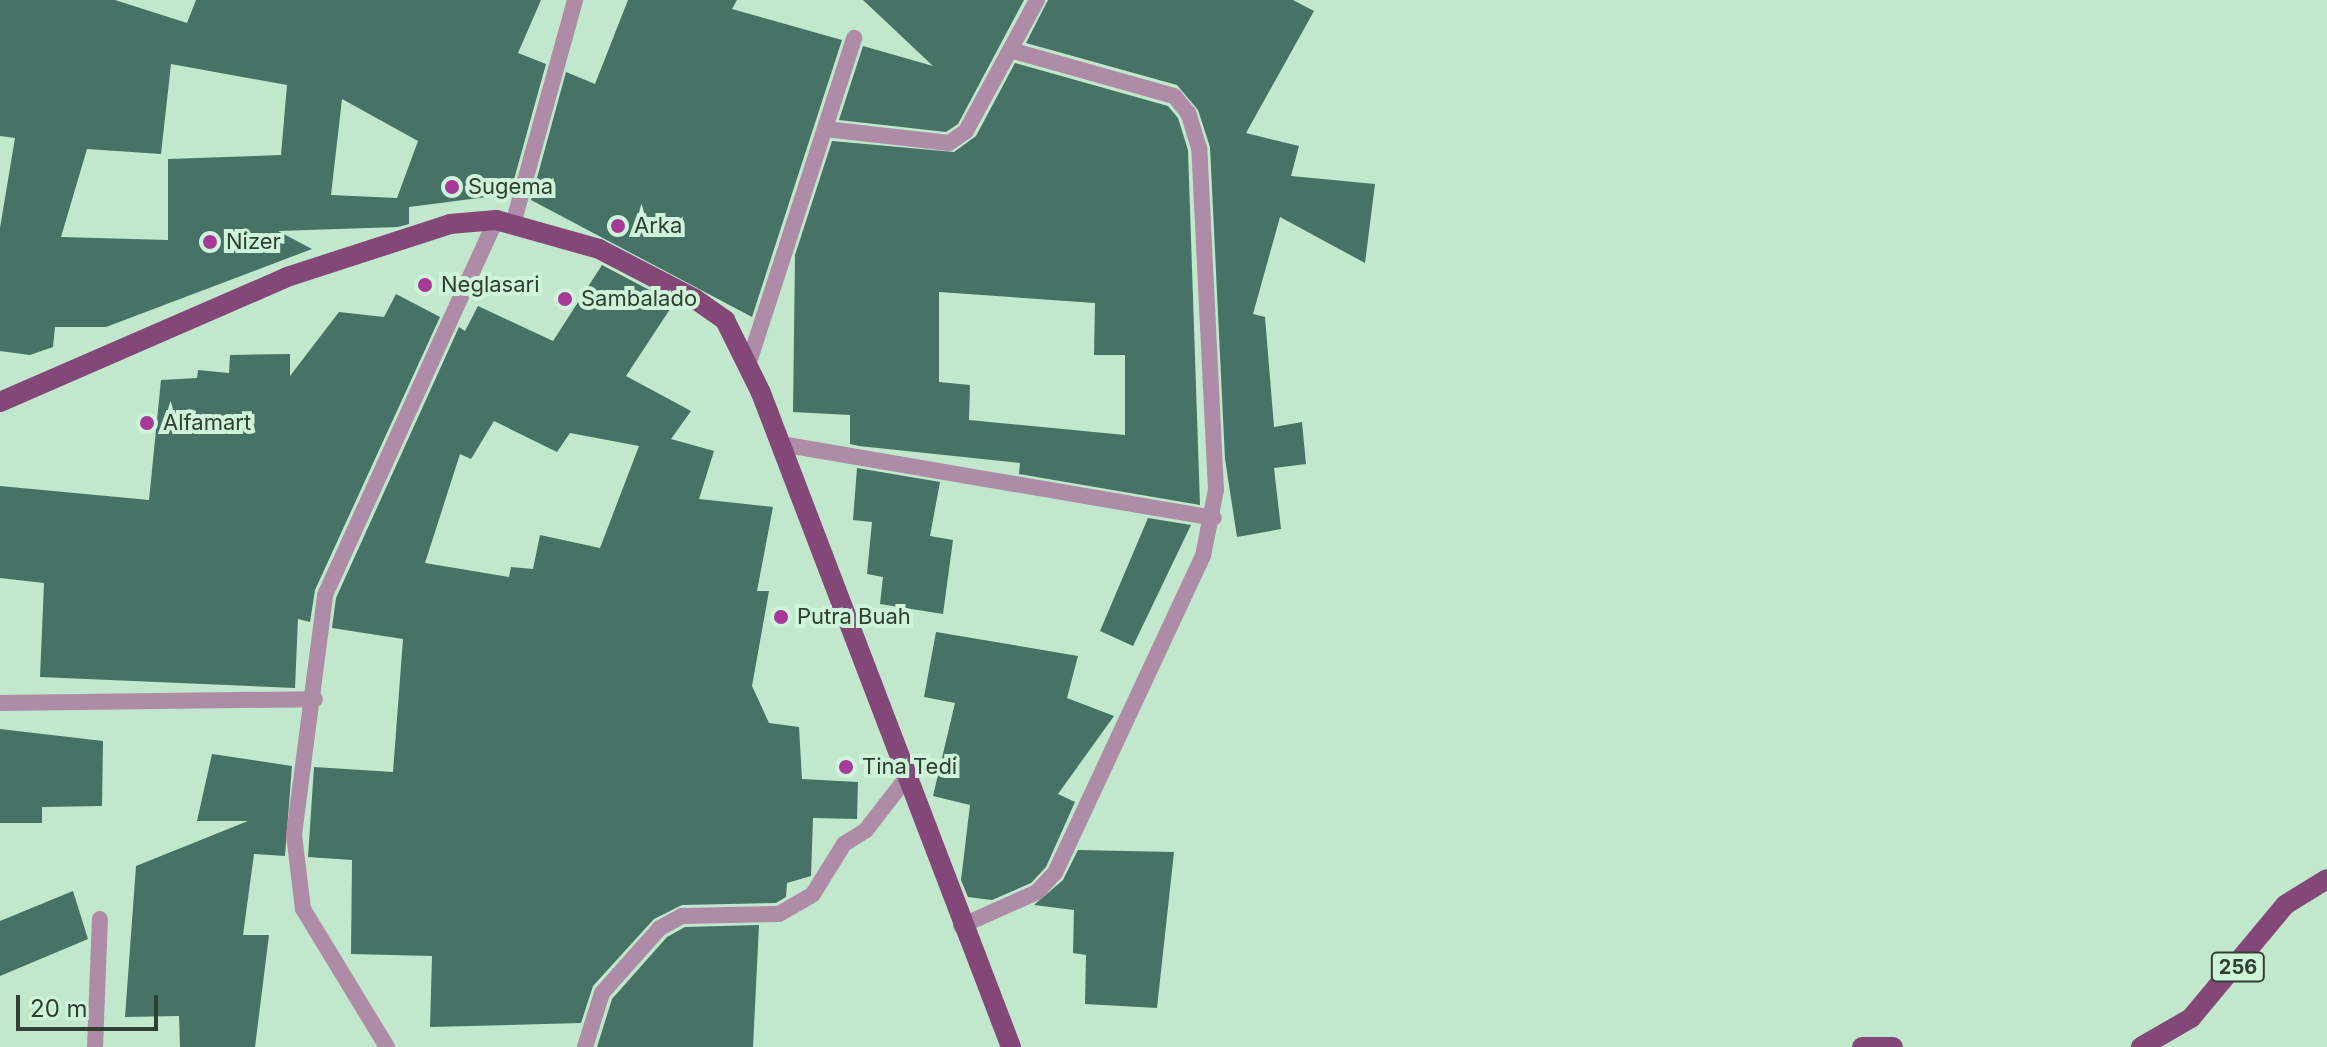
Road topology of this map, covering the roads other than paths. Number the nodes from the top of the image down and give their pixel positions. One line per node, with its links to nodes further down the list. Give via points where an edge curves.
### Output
1 (575, 0): 6 (street)
2 (1037, 0): 4 (street)
3 (854, 38): 5 (street)
4 (1010, 50): 5 (street, via 966,131 949,143); 10 (street, via 1174,96 1188,113 1199,148)
5 (825, 129): 7 (street)
6 (504, 222): 7 (main road, via 599,249 658,277 725,320); 8 (main road, via 419,232 287,277); 11 (street, via 325,595)
7 (748, 365): 9 (main road)
8 (0, 402)
9 (781, 444): 10 (street); 13 (main road)
10 (1214, 518): 16 (street, via 1142,695 1055,873 1037,892)
11 (315, 699): 12 (street); 18 (street, via 294,835 303,909)
12 (0, 703)
13 (910, 773): 16 (main road); 19 (street, via 866,830 844,844 813,894 779,914 682,916 660,928 602,993)
14 (2327, 879): 23 (main road, 256, via 2285,905 2191,1018)
15 (100, 919): 17 (street)
16 (961, 926): 20 (main road)
17 (95, 1047)
18 (387, 1047)
19 (585, 1047)
20 (1011, 1047)
21 (1862, 1047): 22 (main road)
22 (1893, 1047)
23 (2141, 1047)

